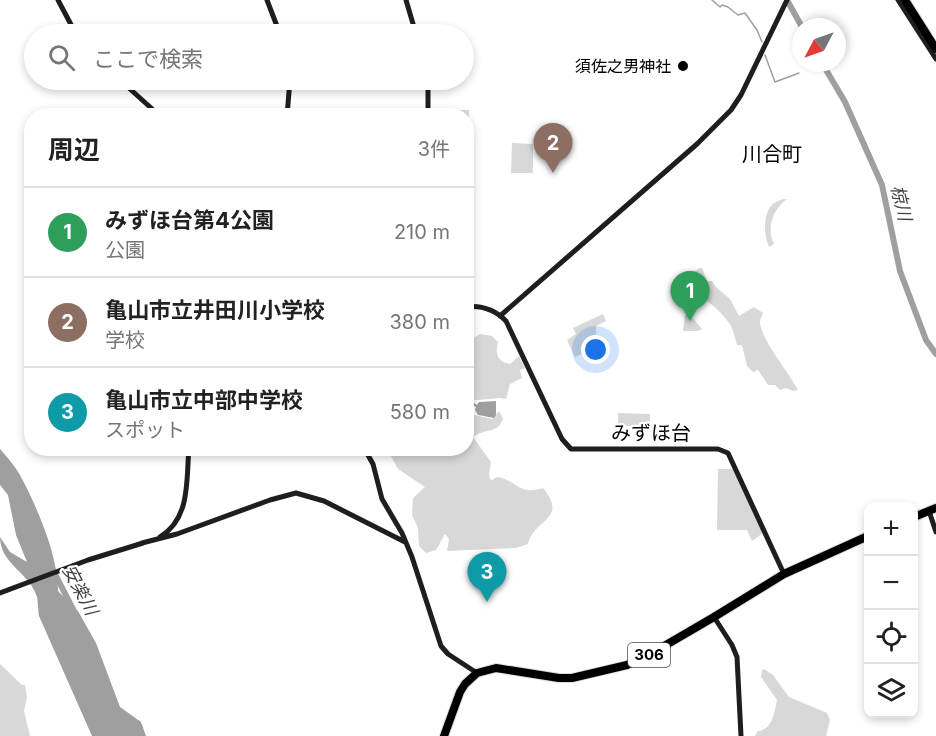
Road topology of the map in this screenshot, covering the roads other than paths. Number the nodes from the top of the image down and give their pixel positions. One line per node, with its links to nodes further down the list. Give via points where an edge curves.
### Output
1 (57, 0): 7 (street)
2 (267, 0): 8 (street)
3 (406, 0): 9 (street)
4 (787, 0): 19 (street, via 741,95 724,118)
5 (898, 0): 11 (street)
6 (905, 0): 10 (highway)
7 (70, 24)
8 (276, 24)
9 (413, 24)
10 (936, 49)
11 (936, 59)
12 (131, 90): 15 (street)
13 (289, 90): 16 (street)
14 (428, 90): 17 (street)
15 (151, 108)
16 (288, 108)
17 (428, 108)
18 (474, 307): 19 (street)
19 (500, 316): 28 (street, via 511,330 568,448 726,451)
20 (188, 456): 27 (street, via 181,514 165,534)
21 (368, 456): 26 (street, via 382,499)
22 (932, 509): 23 (highway); 24 (street)
23 (918, 515)
24 (936, 532)
25 (864, 538): 28 (highway, 306)
26 (405, 542): 27 (street, via 324,501 296,493); 31 (street, via 441,646)
27 (142, 543): 29 (street)
28 (784, 574): 30 (highway, 306)
29 (0, 593)
30 (714, 617): 31 (highway, 306, via 639,660 585,676 559,678 496,668); 33 (street, via 737,657)
31 (477, 673): 32 (highway, via 460,692)
32 (444, 736)
33 (741, 736)

